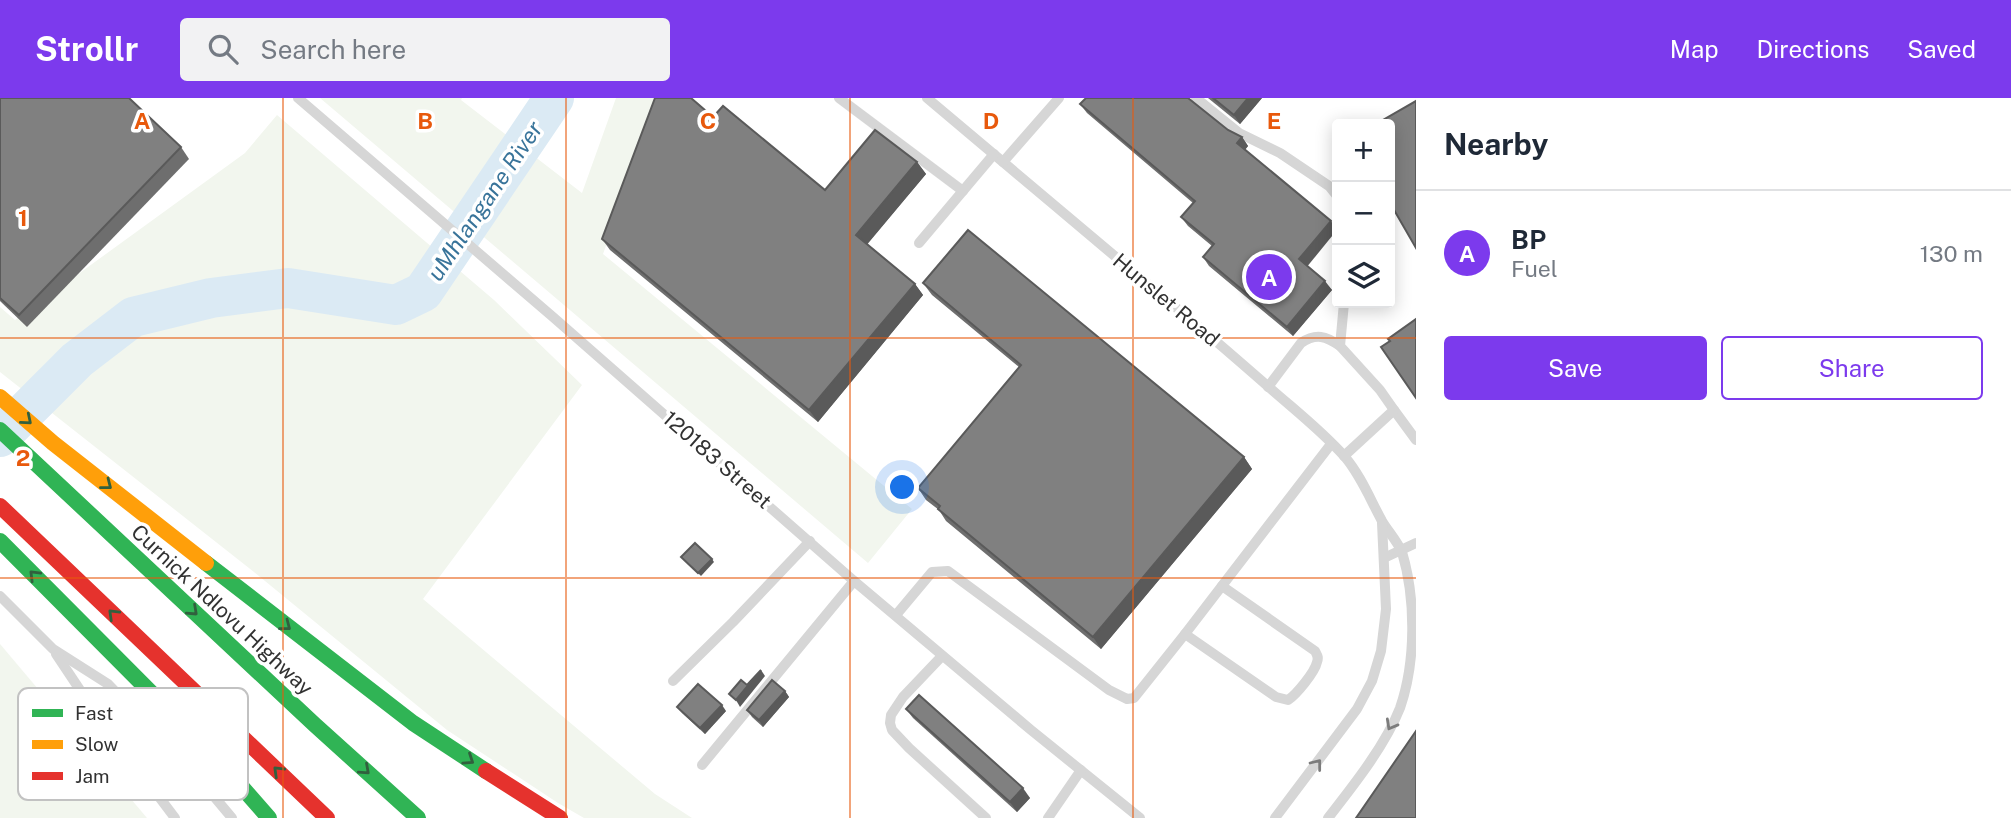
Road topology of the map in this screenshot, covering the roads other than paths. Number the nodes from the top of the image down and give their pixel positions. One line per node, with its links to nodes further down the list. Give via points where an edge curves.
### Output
1 (298, 98): 22 (lane, 120183 Street)
2 (927, 98): 6 (lane, Hunslet Road)
3 (1059, 98): 6 (lane)
4 (1196, 98): 7 (lane, via 1239,133 1280,153)
5 (844, 99): 8 (lane)
6 (999, 158): 8 (lane); 12 (lane, Hunslet Road)
7 (1332, 190)
8 (962, 191): 9 (lane)
9 (919, 243)
10 (1344, 308): 11 (lane)
11 (1340, 346): 12 (lane, via 1328,337 1308,339); 14 (lane)
12 (1268, 387): 17 (lane, Hunslet Road)
13 (0, 397): 49 (main road, one-way to 49, via 413,723)
14 (1394, 410): 16 (lane); 18 (lane)
15 (0, 430): 48 (main road, Curnick Ndlovu Highway, one-way to 48)
16 (1416, 440)
17 (1331, 444): 18 (lane, Hunslet Road); 27 (lane)
18 (1344, 456): 20 (lane, Hunslet Road)
19 (0, 506): 37 (main road, one-way to 19)
20 (1382, 521): 24 (lane, Hunslet Road); 25 (lane, Hunslet Road)
21 (0, 541): 36 (main road, one-way to 21)
22 (810, 541): 26 (lane, 120183 Street); 33 (lane)
23 (1416, 543): 24 (lane)
24 (1401, 549): 25 (lane); 54 (lane, Hunslet Road, one-way to 54, via 1414,617 1411,676 1400,709 1382,740)
25 (1384, 558): 53 (lane, Hunslet Road, one-way to 25, via 1357,709 1372,681 1386,609)
26 (854, 581): 29 (lane, 120183 Street); 39 (lane)
27 (1222, 586): 30 (lane); 30 (lane, via 1315,651 1317,664 1294,696 1288,700 1276,697)
28 (0, 596): 31 (lane)
29 (895, 615): 30 (lane, via 932,572 948,571 1109,691 1127,699 1140,692); 32 (lane, 120183 Street)
30 (1185, 634)
31 (53, 649): 34 (lane); 35 (lane)
32 (942, 656): 40 (lane, 120183 Street); 50 (lane, via 903,697 890,723 909,748)
33 (673, 681)
34 (79, 688)
35 (112, 688)
36 (146, 688)
37 (191, 688)
38 (248, 743): 47 (main road, one-way to 38)
39 (702, 765)
40 (1081, 770): 51 (lane); 52 (lane, 120183 Street)
41 (248, 794): 46 (main road, one-way to 41)
42 (161, 800): 44 (lane)
43 (217, 800): 45 (lane)
44 (175, 818)
45 (232, 818)
46 (269, 818)
47 (327, 818)
48 (418, 818)
49 (560, 818)
50 (986, 818)
51 (1048, 818)
52 (1140, 818)
53 (1275, 818)
54 (1328, 818)

